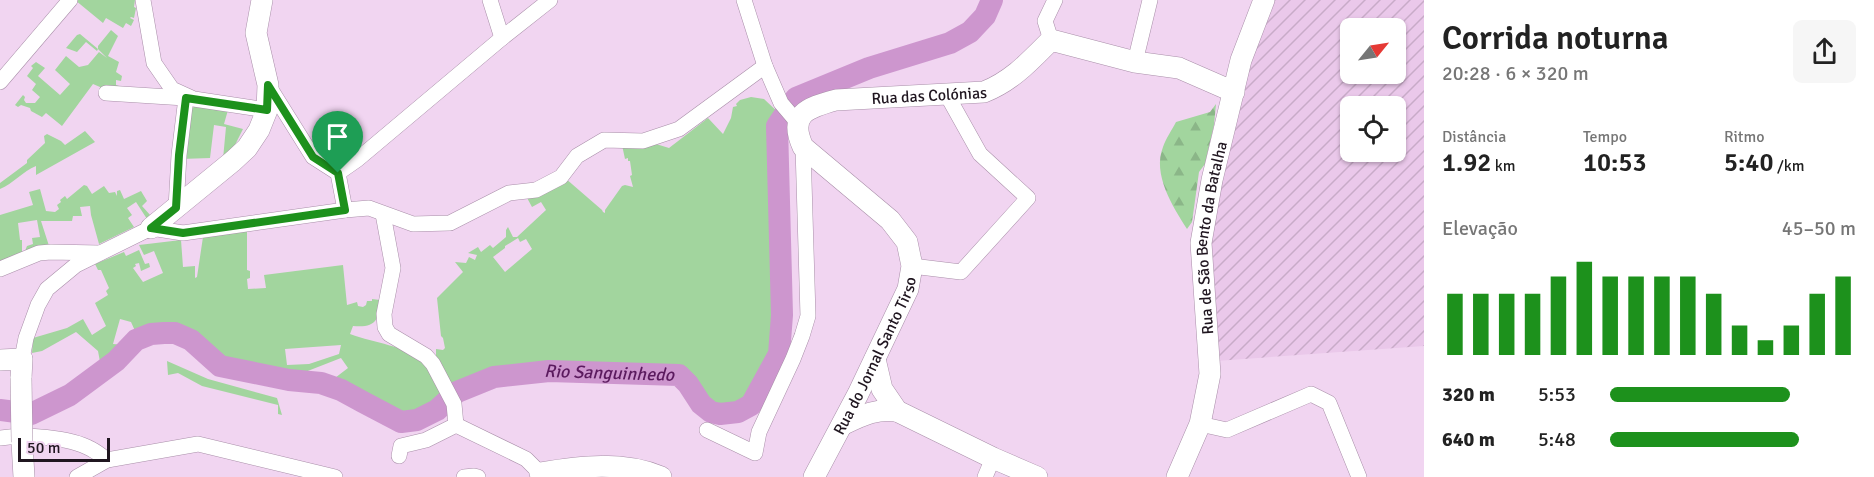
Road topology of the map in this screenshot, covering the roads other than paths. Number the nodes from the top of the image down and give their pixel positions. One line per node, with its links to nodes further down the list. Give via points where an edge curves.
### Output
1 (70, 0): 14 (street)
2 (143, 0): 19 (street, via 154,63 172,89)
3 (261, 0): 15 (street, via 256,33)
4 (490, 0): 10 (street)
5 (550, 0): 10 (street)
6 (744, 0): 13 (street)
7 (1055, 0): 11 (street, via 1045,21)
8 (1150, 0): 12 (street)
9 (1264, 0): 16 (street, Rua de São Bento da Batalha, via 1241,60)
10 (502, 38): 23 (street)
11 (1051, 40): 12 (street); 18 (street, Rua das Colónias, via 1000,86 984,92)
12 (1135, 62): 16 (street, via 1179,68)
13 (765, 66): 21 (street, via 782,103); 26 (street, via 679,129 643,141 604,140 577,156 561,177 536,190 509,192 450,223 413,224)
14 (0, 82)
15 (268, 85): 20 (street); 23 (street, via 313,157)
16 (1234, 92): 36 (street, Rua de São Bento da Batalha, via 1201,243 1210,374)
17 (106, 93): 19 (street)
18 (948, 95): 21 (street, Rua das Colónias, via 836,100 820,104); 29 (street, via 980,154 1028,198 961,272)
19 (190, 98): 20 (street); 24 (street, via 179,155)
20 (267, 110): 24 (street, via 247,148)
21 (795, 119): 22 (street)
22 (803, 147): 29 (street, Rua do Jornal Santo Tirso, via 895,225 907,242); 38 (street, via 808,316 802,336 759,432 755,453)
23 (338, 173): 25 (street)
24 (176, 208): 27 (street)
25 (345, 210): 26 (street, via 369,208); 27 (street, via 183,233)
26 (383, 214): 37 (street, via 393,268 385,327 389,334 433,364 451,399)
27 (151, 228): 28 (street)
28 (101, 253): 30 (street, via 51,252); 33 (street, via 76,265 47,289 26,338)
29 (912, 266): 31 (street, Rua do Jornal Santo Tirso, via 908,289)
30 (0, 269)
31 (875, 359): 34 (street, via 882,389); 35 (street, Rua do Jornal Santo Tirso)
32 (0, 360): 33 (street)
33 (21, 368): 44 (street, bridge)
34 (897, 411): 35 (street, via 875,410); 42 (street)
35 (842, 424): 50 (street, Rua do Jornal Santo Tirso)
36 (1200, 424): 52 (street, Rua de São Bento da Batalha); 53 (street, via 1227,430 1311,394 1329,404)
37 (456, 425): 40 (street, via 426,440 401,446); 43 (street, via 526,459)
38 (707, 430)
39 (0, 438): 41 (street, via 57,439 89,447)
40 (399, 456)
41 (107, 460): 45 (street); 46 (street, via 198,444)
42 (989, 468): 51 (street)
43 (541, 475): 49 (street, via 594,466 624,467)
44 (24, 477)
45 (77, 477)
46 (335, 477)
47 (464, 477): 48 (street)
48 (478, 477)
49 (661, 477)
50 (814, 477)
51 (1037, 477)
52 (1177, 477)
53 (1359, 477)

